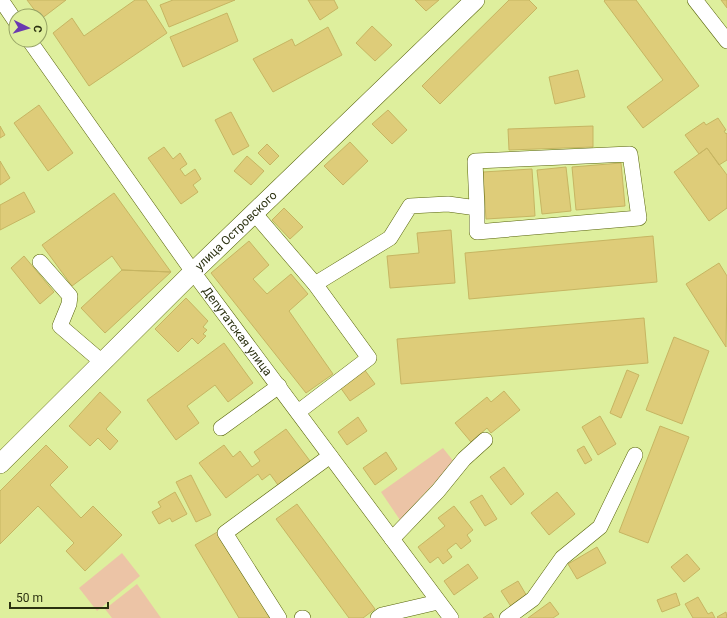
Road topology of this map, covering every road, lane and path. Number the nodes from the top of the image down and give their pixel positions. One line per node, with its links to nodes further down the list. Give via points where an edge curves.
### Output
1 (1, 0): 4 (street)
2 (475, 0): 8 (main road, улица Островского)
3 (695, 0): 5 (street)
4 (8, 10)
5 (727, 41)
6 (35, 48): 10 (street, Депутатская улица)
7 (477, 208): 7 (street, via 477,232 639,218 630,154 475,161); 11 (street, via 448,204 410,206 390,238)
8 (254, 213): 10 (main road, улица Островского); 11 (street)
9 (40, 262): 12 (street, via 70,296 60,326)
10 (193, 272): 12 (main road, улица Островского); 13 (street, Депутатская улица)
11 (315, 284): 14 (street, via 369,358)
12 (102, 362): 19 (main road, улица Островского)
13 (279, 386): 14 (street, Депутатская улица); 15 (street)
14 (298, 412): 18 (street, Депутатская улица)
15 (221, 428)
16 (485, 440): 20 (street, via 464,459 438,492)
17 (634, 455): 27 (street, via 600,527 562,558 533,599)
18 (330, 456): 20 (street, Депутатская улица); 23 (street, via 225,533)
19 (0, 464)
20 (392, 539): 21 (street, Депутатская улица)
21 (438, 602): 22 (street); 26 (street, Депутатская улица)
22 (422, 606): 24 (street); 25 (street)
23 (279, 618)
24 (378, 618)
25 (405, 618)
26 (451, 618)
27 (507, 618)

